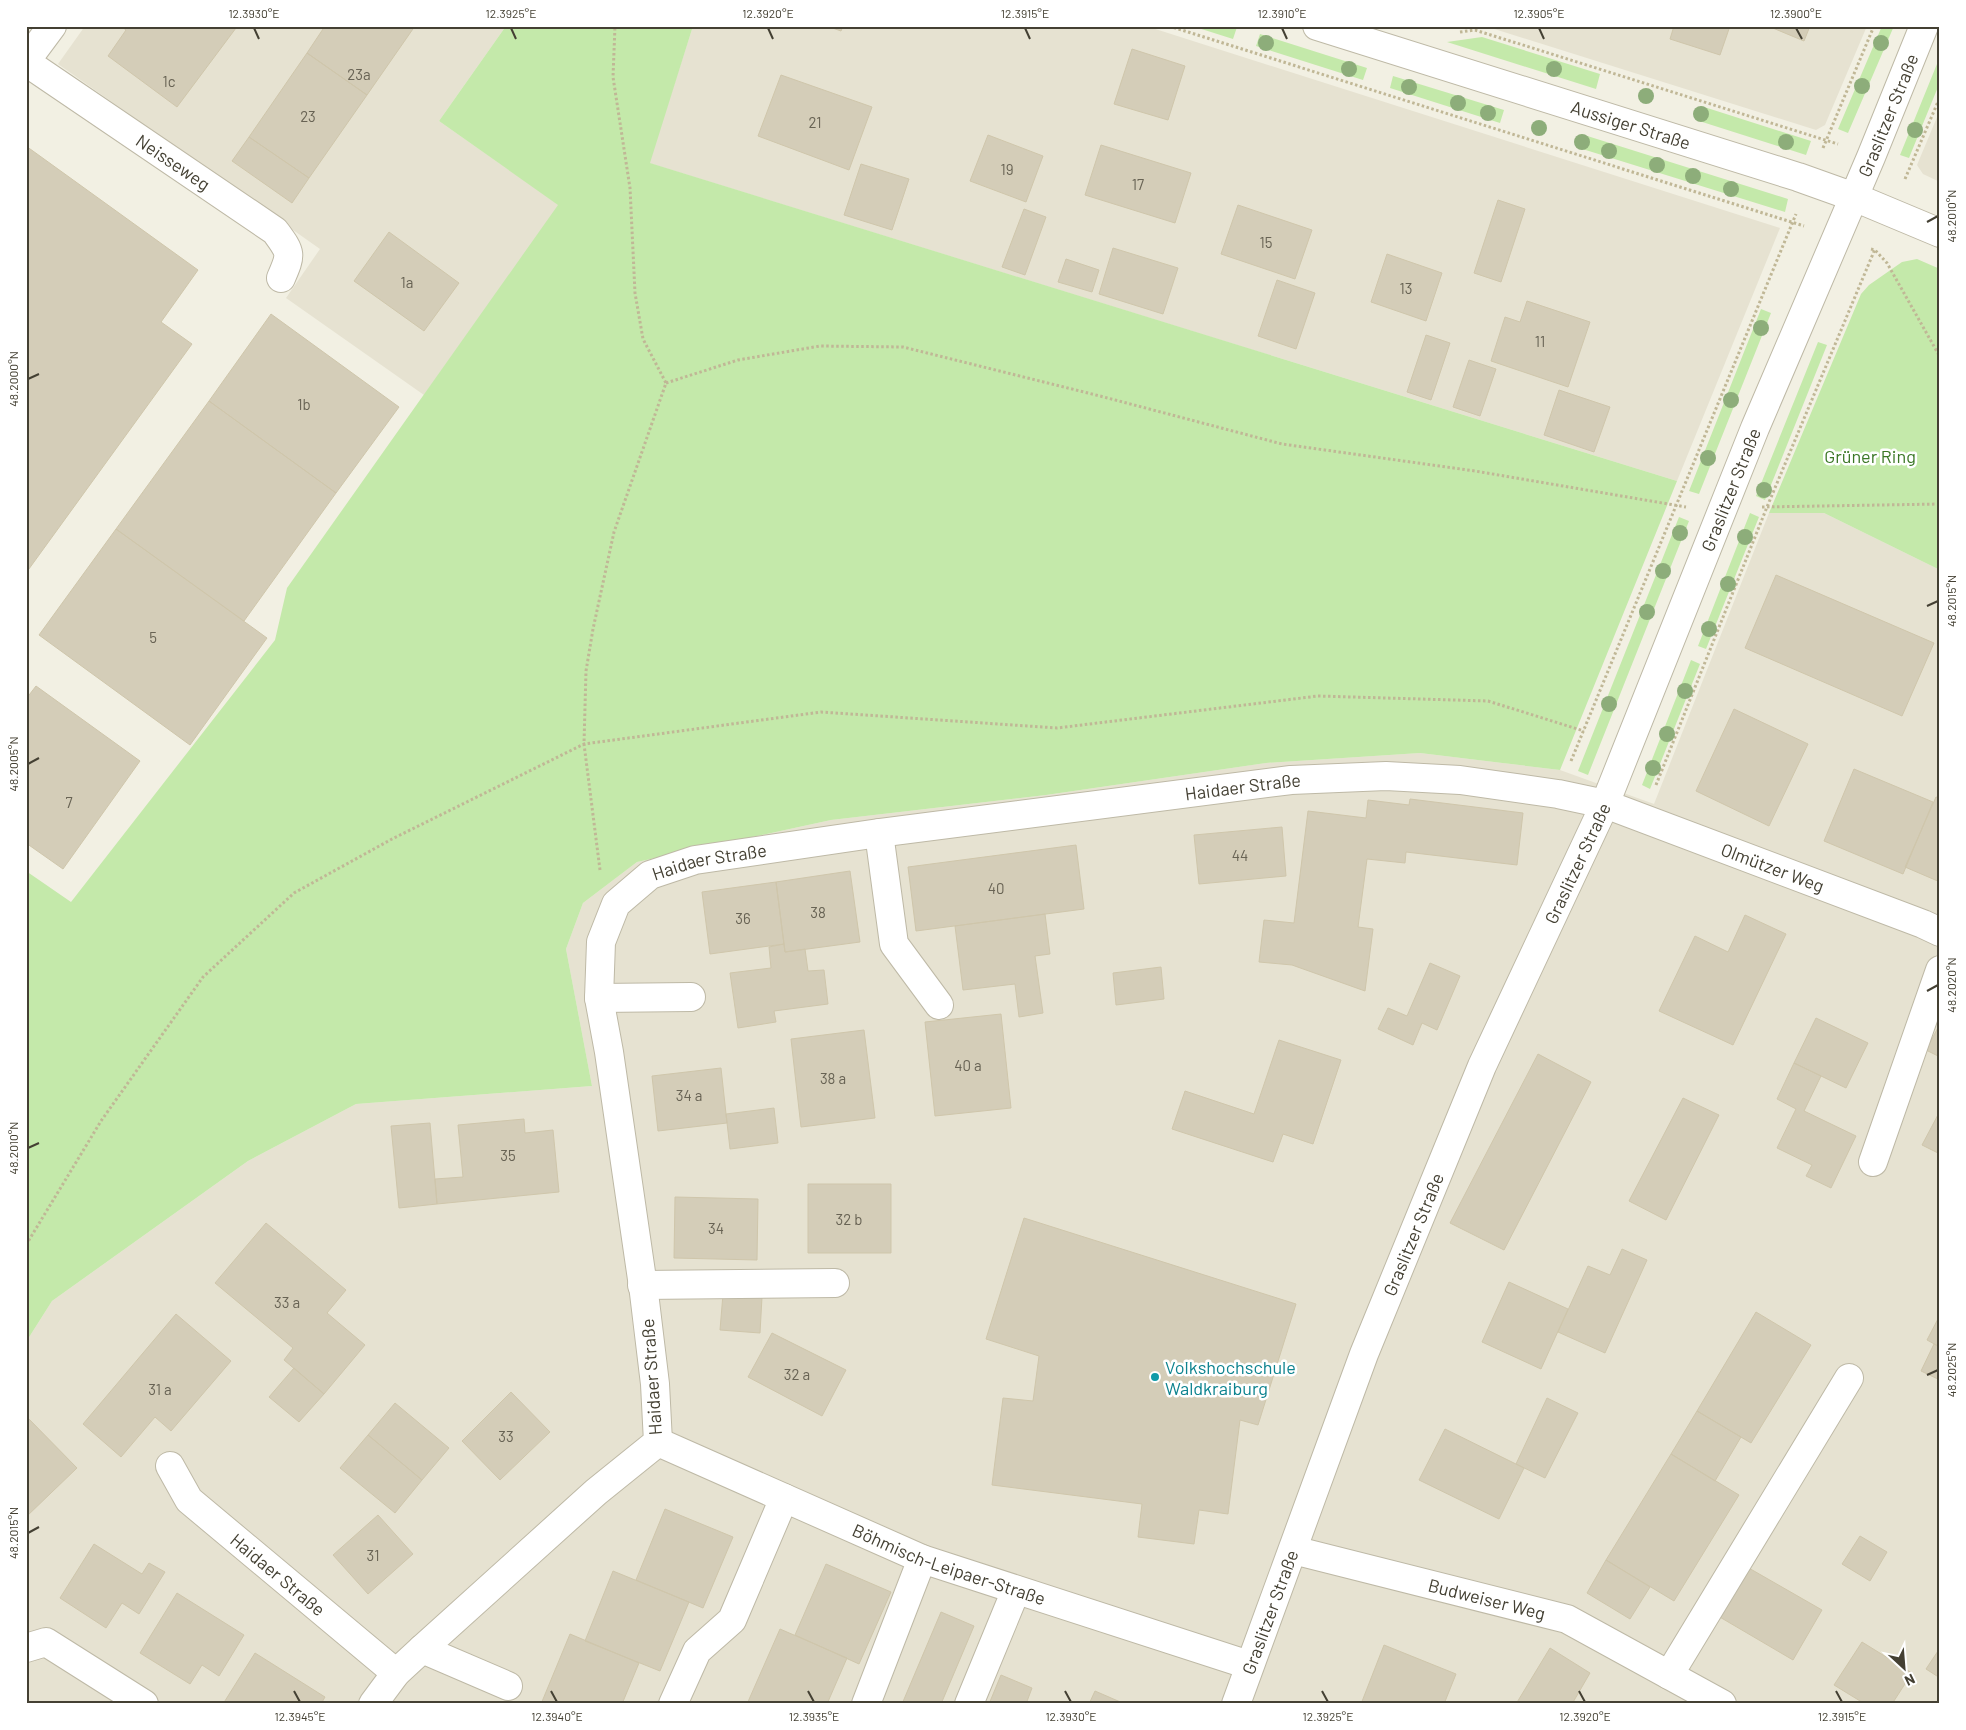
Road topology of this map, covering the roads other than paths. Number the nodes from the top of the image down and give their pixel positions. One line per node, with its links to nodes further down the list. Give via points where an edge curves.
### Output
1 (52, 26): 4 (street, Neisseweg)
2 (1317, 26): 5 (street, Aussiger Straße)
3 (1924, 26): 5 (street, Graslitzer Straße)
4 (26, 61): 7 (street, Neisseweg, via 275,231 288,248 289,260)
5 (1854, 197): 6 (street, Aussiger Straße); 8 (street, Graslitzer Straße, via 1755,428)
6 (1940, 233)
7 (282, 278)
8 (1605, 804): 9 (street, Haidaer Straße, via 1460,780 1386,776 1291,780); 10 (street, Olmützer Weg); 22 (street, Graslitzer Straße, via 1482,1066 1364,1354)
9 (879, 834): 13 (street, Haidaer Straße, via 695,860 650,874 616,904 601,942); 14 (street, via 894,944)
10 (1940, 932)
11 (1940, 970): 15 (street)
12 (691, 997): 13 (street)
13 (599, 998): 17 (street, Haidaer Straße)
14 (939, 1005)
15 (1873, 1162)
16 (835, 1283): 17 (street)
17 (642, 1285): 19 (street, Haidaer Straße, via 655,1384)
18 (1849, 1378): 29 (street)
19 (658, 1442): 21 (street, Böhmisch-Leipaer-Straße); 26 (street, Haidaer Straße, via 596,1492)
20 (170, 1466): 28 (street, Haidaer Straße, via 189,1500)
21 (784, 1498): 23 (street, Böhmisch-Leipaer-Straße); 33 (street, via 732,1620 697,1651)
22 (1293, 1550): 27 (street, Graslitzer Straße); 29 (street, Budweiser Weg, via 1567,1619)
23 (922, 1559): 24 (street, Böhmisch-Leipaer-Straße); 34 (street)
24 (1016, 1590): 27 (street, Böhmisch-Leipaer-Straße); 35 (street)
25 (26, 1648): 31 (street, via 46,1642)
26 (422, 1649): 28 (street, Haidaer Straße); 30 (street)
27 (1249, 1665): 36 (street, Graslitzer Straße)
28 (396, 1673): 32 (street, Haidaer Straße)
29 (1669, 1675): 37 (street, Budweiser Weg)
30 (508, 1686)
31 (144, 1704)
32 (373, 1704)
33 (673, 1704)
34 (866, 1704)
35 (969, 1704)
36 (1236, 1704)
37 (1722, 1704)

